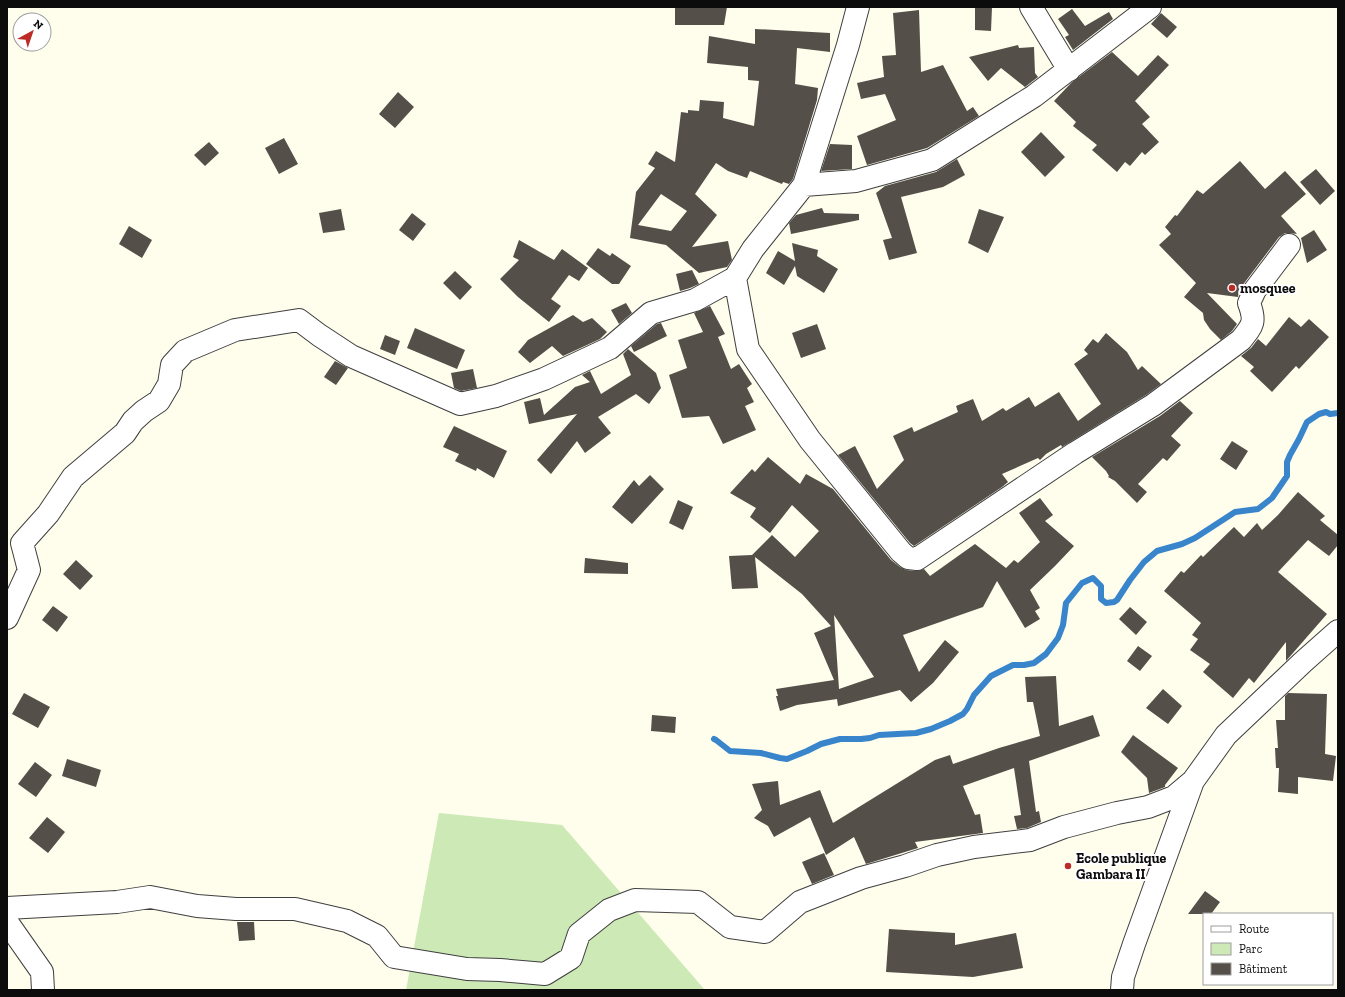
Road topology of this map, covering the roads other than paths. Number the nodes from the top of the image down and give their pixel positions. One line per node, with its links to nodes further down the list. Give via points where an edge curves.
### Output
1 (858, 7): 5 (street)
2 (1031, 7): 4 (street)
3 (1150, 7): 4 (street)
4 (1069, 70): 5 (street, via 1034,96 932,160 856,181)
5 (804, 185): 7 (street, via 753,249)
6 (1289, 245): 7 (street, via 1255,290 1249,303 1253,315 1252,327 1241,340 1153,405 1075,453 917,559 908,558 901,552 825,459 748,349)
7 (735, 278): 8 (street, via 695,300 650,313 610,348 544,379 496,396 460,404 351,356 299,320 235,330 185,351 172,365 170,384 159,401 144,411 125,433 73,477 48,514 22,543 29,570)
8 (7, 618)
9 (1338, 631): 10 (street, via 1226,734)
10 (1193, 782): 11 (street, via 1174,797 1148,807 1064,827 1030,840 937,855 862,878 800,902 765,932 730,927 698,902 635,900 609,910 591,924 579,934 571,958 546,974 467,968 394,957 377,936 347,921 295,909 205,907 150,897 117,902); 13 (street, via 1134,944)
11 (7, 908)
12 (7, 922): 14 (street, via 42,972)
13 (1123, 983)
14 (43, 990)

